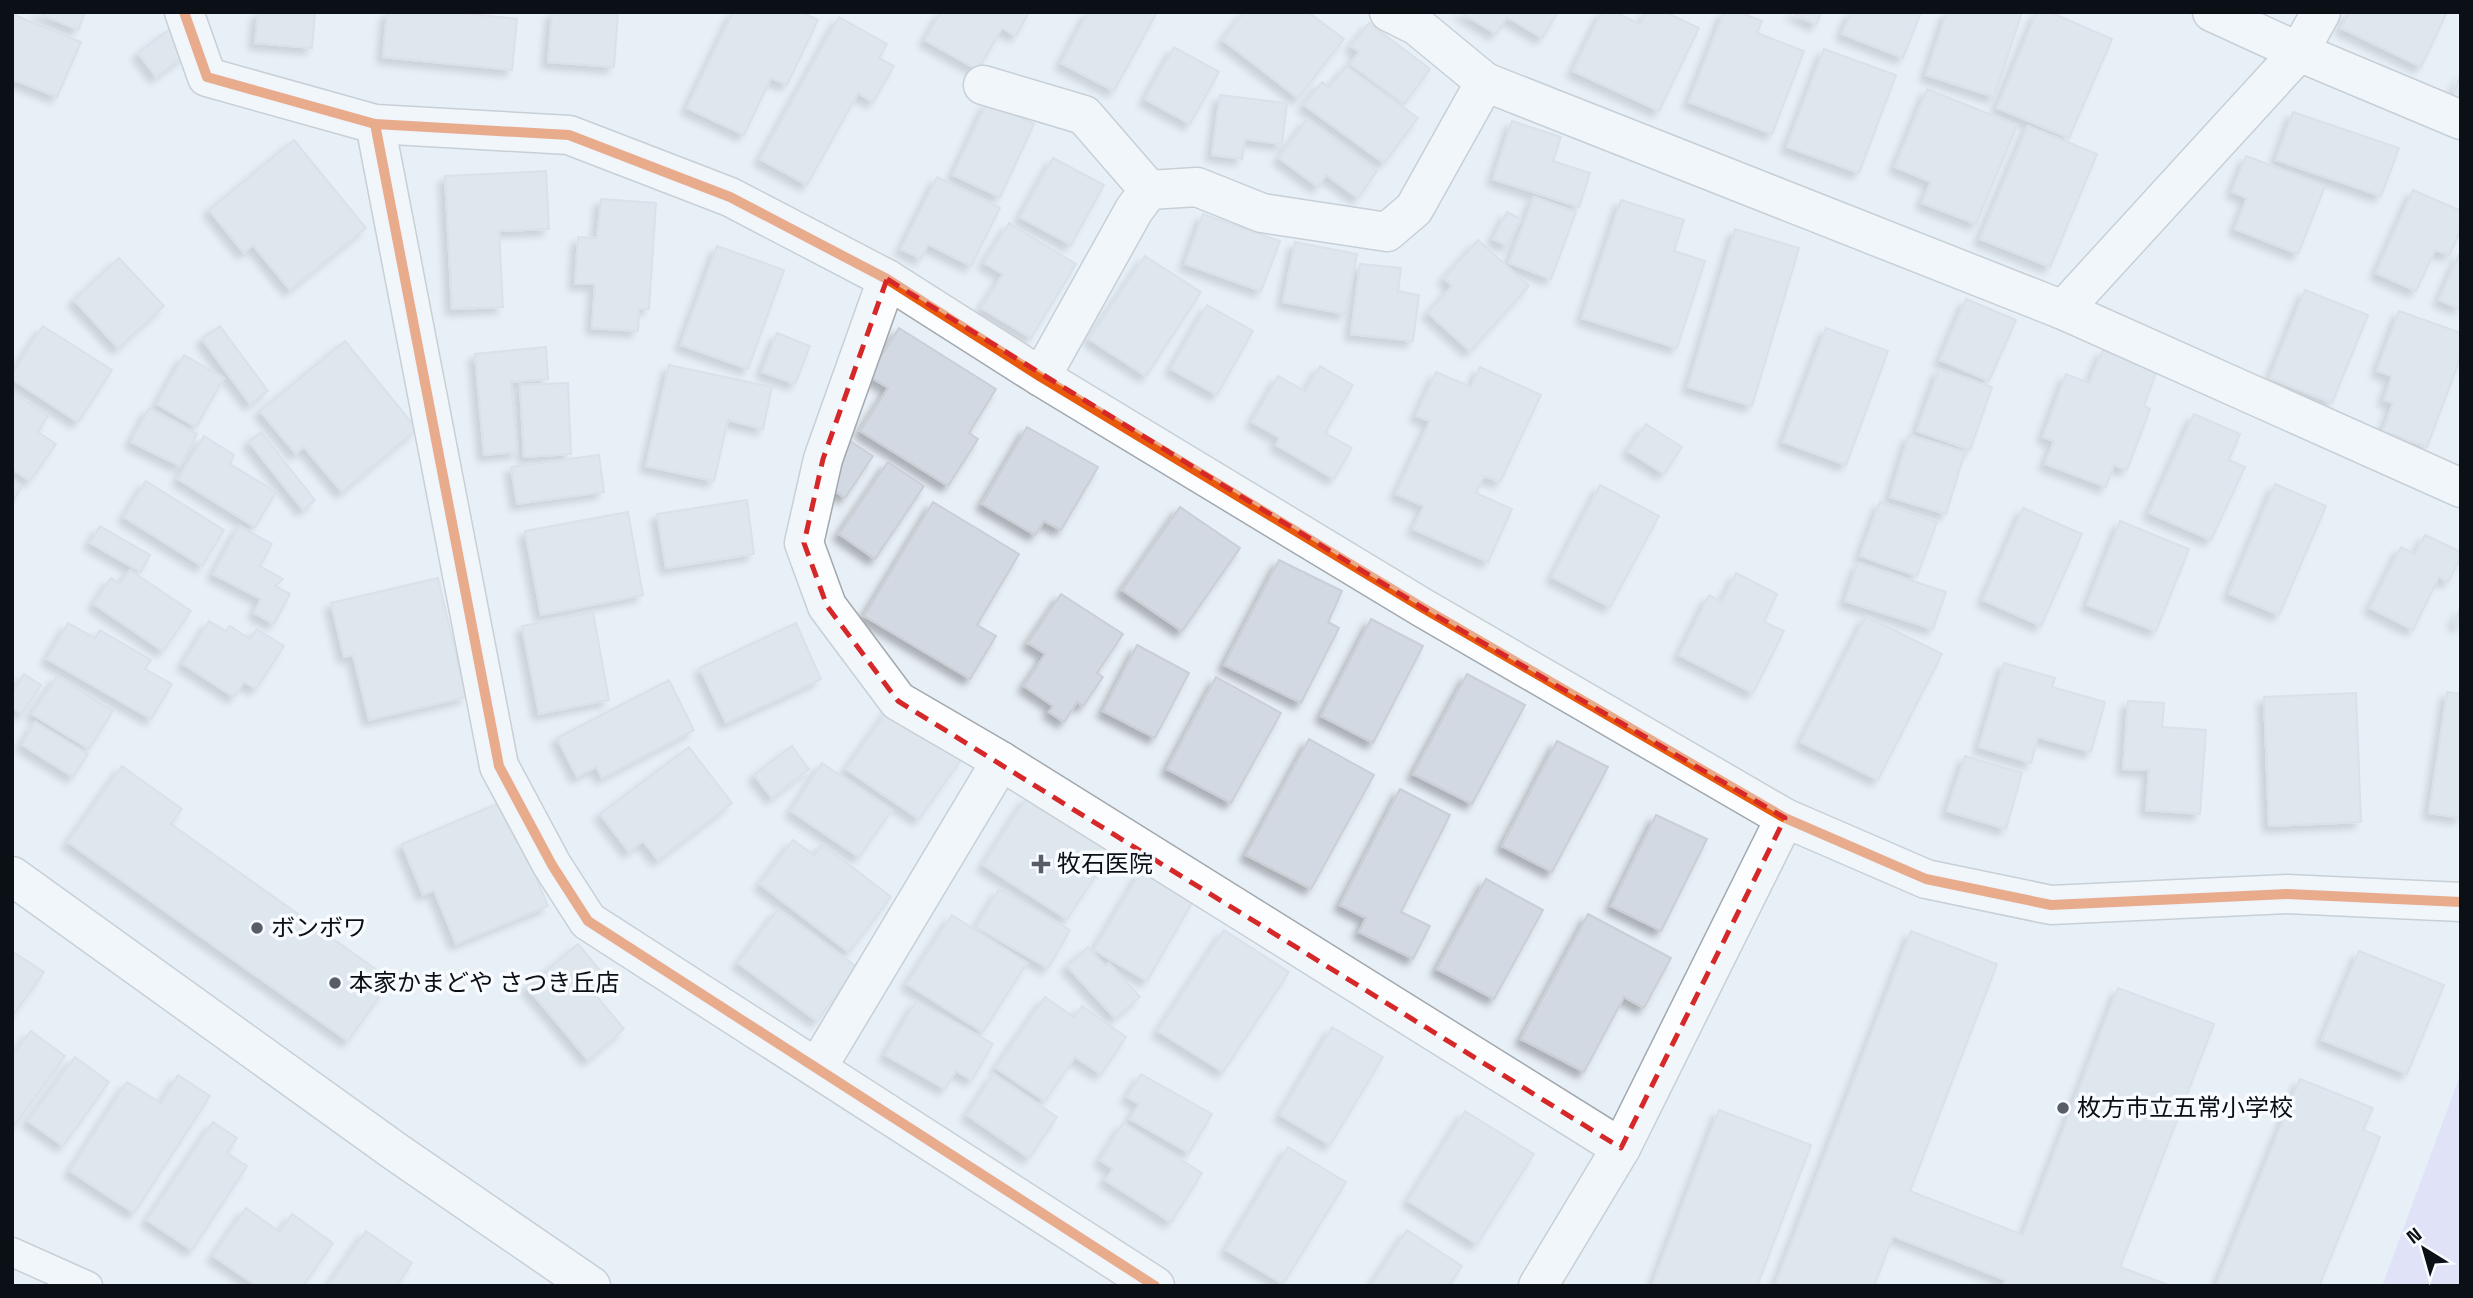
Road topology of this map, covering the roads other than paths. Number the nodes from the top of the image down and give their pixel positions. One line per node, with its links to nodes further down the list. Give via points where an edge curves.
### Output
1 (184, 12): 9 (street, via 207,77)
2 (1389, 12): 6 (street, via 1417,26)
3 (2212, 12): 5 (street)
4 (2321, 12): 5 (street)
5 (2299, 52): 8 (street); 12 (street)
6 (1485, 82): 10 (street, via 1414,209 1387,232 1262,213 1197,187); 12 (street)
7 (984, 85): 10 (street, via 1084,115)
8 (2461, 120)
9 (375, 124): 11 (street, via 569,135 730,197); 19 (street, via 499,766 588,921)
10 (1149, 190): 13 (street)
11 (887, 279): 13 (street); 15 (street, via 823,459 804,543 827,606 898,701)
12 (2063, 310): 14 (street)
13 (1041, 377): 16 (street, via 1423,608)
14 (2461, 488)
15 (1001, 761): 19 (street); 20 (street)
16 (1785, 818): 18 (street, via 1926,879 2051,905 2287,894); 20 (street)
17 (12, 876): 23 (street)
18 (2461, 902)
19 (817, 1068): 24 (street)
20 (1621, 1148): 25 (street)
21 (12, 1252): 22 (lane)
22 (88, 1286)
23 (591, 1286)
24 (1156, 1286)
25 (1538, 1286)

